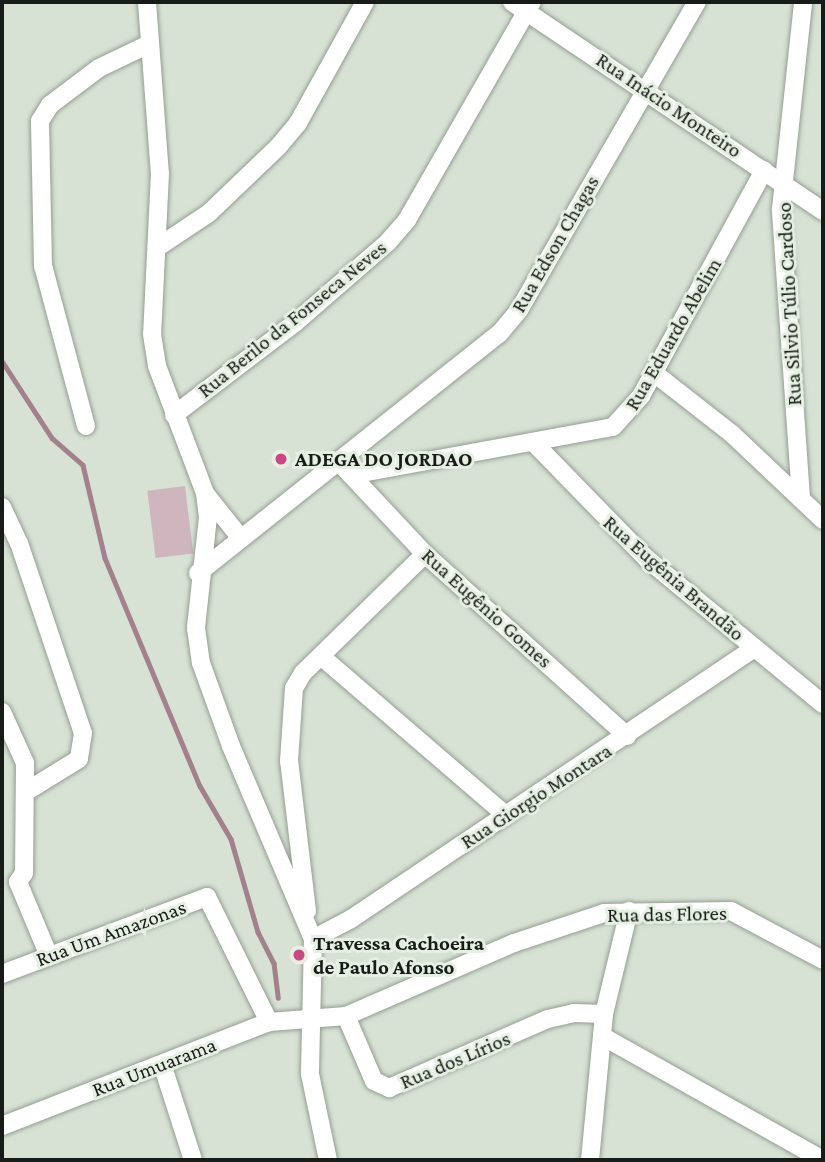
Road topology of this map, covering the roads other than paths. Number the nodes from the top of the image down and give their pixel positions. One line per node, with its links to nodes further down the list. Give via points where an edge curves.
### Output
1 (147, 2): 6 (street)
2 (365, 2): 11 (street, via 298,123 278,147 209,213)
3 (697, 2): 7 (street, Rua Edson Chagas)
4 (803, 2): 9 (street, Rua Silvio Túlio Cardoso)
5 (523, 5): 7 (street, Rua Inácio Monteiro); 13 (street, Rua Berilo da Fonseca Neves, via 407,220 296,321)
6 (149, 44): 11 (street, via 160,173); 14 (street, via 99,68 50,105 40,121 43,266)
7 (648, 89): 8 (street, Rua Inácio Monteiro); 16 (street, Rua Edson Chagas, via 564,225 519,310 499,334)
8 (764, 170): 9 (street, Rua Inácio Monteiro); 12 (street, Rua Eduardo Abelim)
9 (783, 182): 10 (street, Rua Inácio Monteiro); 19 (street, Rua Silvio Túlio Cardoso)
10 (823, 211)
11 (158, 247): 13 (street, via 152,334)
12 (654, 373): 15 (street, Rua Eduardo Abelim, via 612,427); 19 (street, via 732,434)
13 (174, 415): 18 (street)
14 (86, 426)
15 (534, 443): 17 (street, Rua Eduardo Abelim); 25 (street, Rua Eugênia Brandão, via 647,559)
16 (338, 461): 17 (street); 22 (street, Rua Edson Chagas)
17 (351, 475): 23 (street, Rua Eugênio Gomes)
18 (205, 493): 22 (street); 24 (street, via 208,517)
19 (801, 498): 21 (street)
20 (2, 507): 30 (street, via 19,543 83,733 79,758)
21 (823, 520)
22 (240, 537): 24 (street, Rua Edson Chagas)
23 (425, 554): 26 (street); 29 (street, Rua Eugênio Gomes)
24 (198, 573): 33 (street, via 196,628 201,663 231,746)
25 (755, 648): 27 (street, Rua Eugênia Brandão); 29 (street, Rua Giorgio Montara)
26 (322, 657): 31 (street); 33 (street, via 299,681 290,709 291,787 305,864)
27 (823, 704)
28 (2, 712): 30 (street, via 20,745)
29 (627, 736): 31 (street, Rua Giorgio Montara)
30 (27, 791): 35 (street, via 24,873 18,882)
31 (506, 815): 34 (street, Rua Giorgio Montara, via 351,919)
32 (629, 911): 36 (street, Rua das Flores, via 730,911); 38 (street); 39 (street, Rua das Flores, via 584,917)
33 (307, 916): 34 (street)
34 (313, 939): 40 (street, via 315,977)
35 (49, 956): 37 (street, Rua Um Amazonas); 41 (street, Rua Um Amazonas, via 207,897)
36 (823, 960)
37 (2, 974)
38 (604, 1014): 39 (street, Rua dos Lírios, via 556,1016 389,1088 374,1081); 42 (street)
39 (346, 1016): 40 (street, Rua das Flores)
40 (309, 1018): 41 (street, Rua Umuarama); 46 (street, via 310,1074)
41 (268, 1022): 43 (street, Rua Umuarama)
42 (602, 1036): 47 (street); 48 (street)
43 (162, 1064): 44 (street, Rua Umuarama); 45 (street)
44 (2, 1126)
45 (193, 1160)
46 (328, 1160)
47 (590, 1160)
48 (823, 1160)

